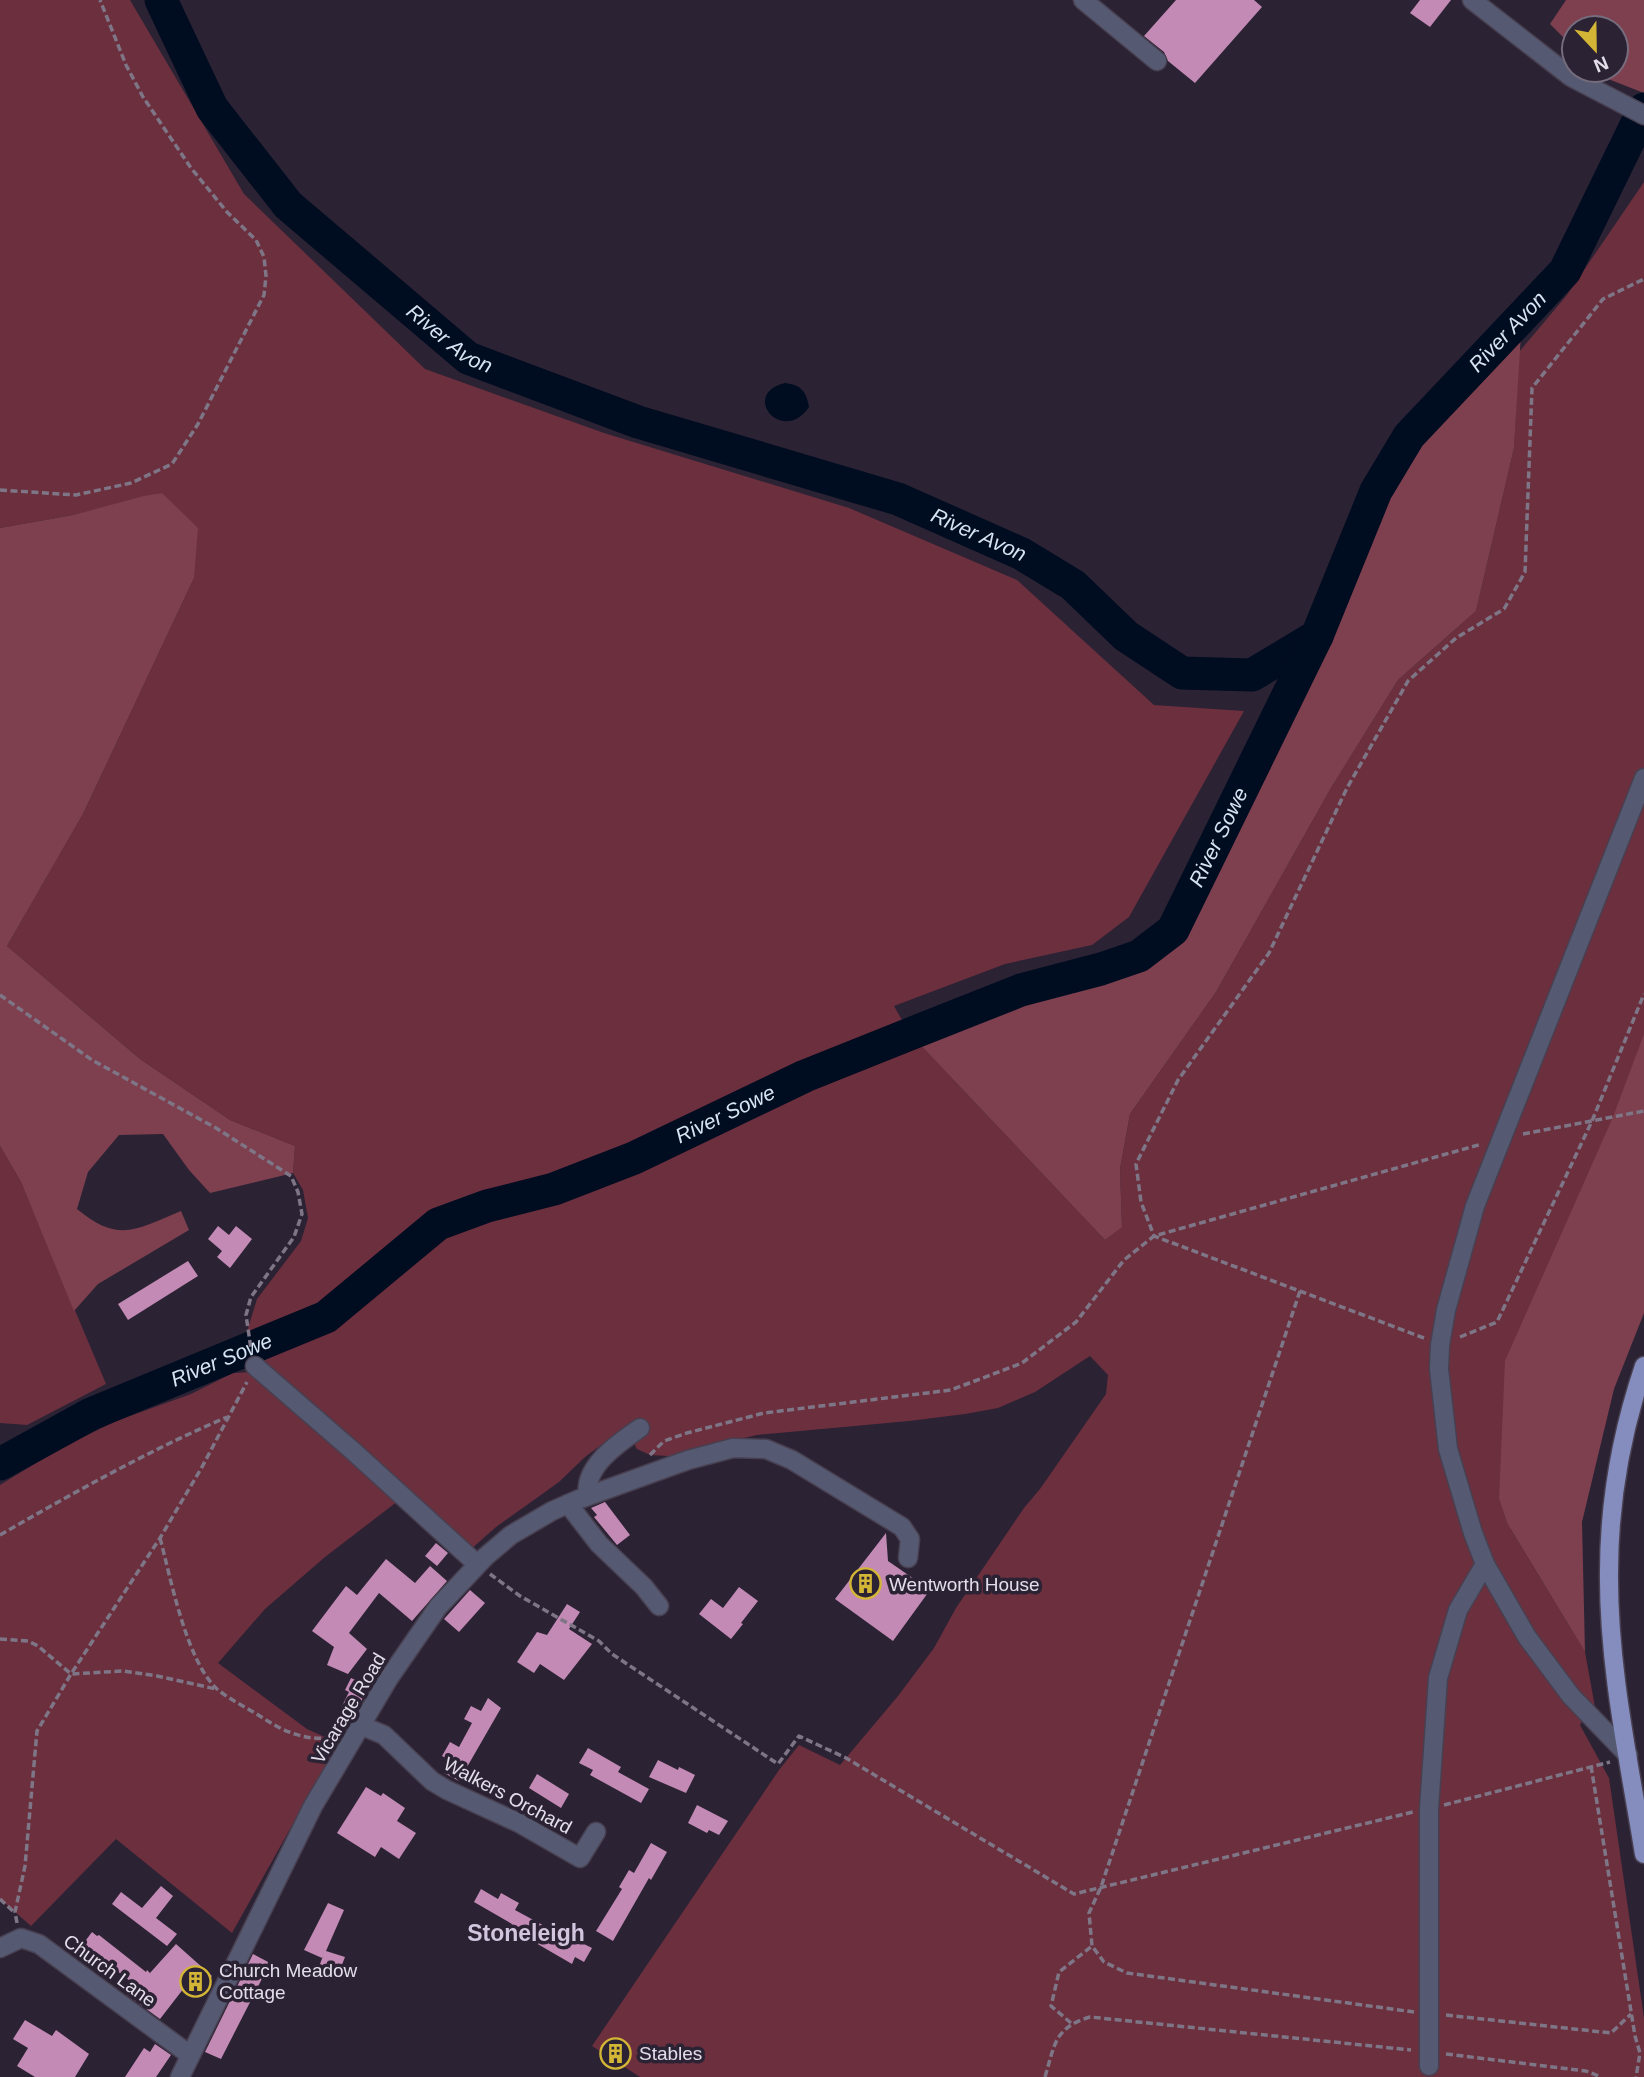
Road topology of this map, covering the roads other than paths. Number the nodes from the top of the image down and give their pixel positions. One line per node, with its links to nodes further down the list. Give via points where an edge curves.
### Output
1 (1083, 0): 3 (street)
2 (1472, 0): 4 (street, via 1571,77)
3 (1157, 61)
4 (1644, 115)
5 (1644, 778): 12 (street, via 1475,1206 1446,1310 1439,1369 1448,1449)
6 (254, 1363): 13 (street)
7 (1644, 1366): 16 (main road, via 1620,1457 1609,1572 1614,1662)
8 (640, 1427): 9 (street, via 603,1458 588,1478)
9 (588, 1496): 10 (street, Vicarage Road); 11 (street, Vicarage Road, via 733,1448 766,1449 902,1527 910,1539)
10 (568, 1504): 13 (street, Vicarage Road, via 527,1525); 14 (street)
11 (908, 1558)
12 (1485, 1563): 16 (street, via 1527,1637 1571,1696); 21 (street, via 1458,1609 1438,1678 1429,1809)
13 (477, 1564): 15 (street, Vicarage Road, via 438,1608)
14 (659, 1606)
15 (356, 1731): 17 (street, Walkers Orchard, via 384,1735 432,1781 580,1858); 20 (street, Vicarage Road, via 307,1818)
16 (1628, 1755): 18 (main road)
17 (596, 1832)
18 (1644, 1853)
19 (0, 1948): 20 (street, Church Lane, via 21,1938 39,1944)
20 (190, 2055): 22 (street, Vicarage Road)
21 (1429, 2059)
22 (180, 2077)

